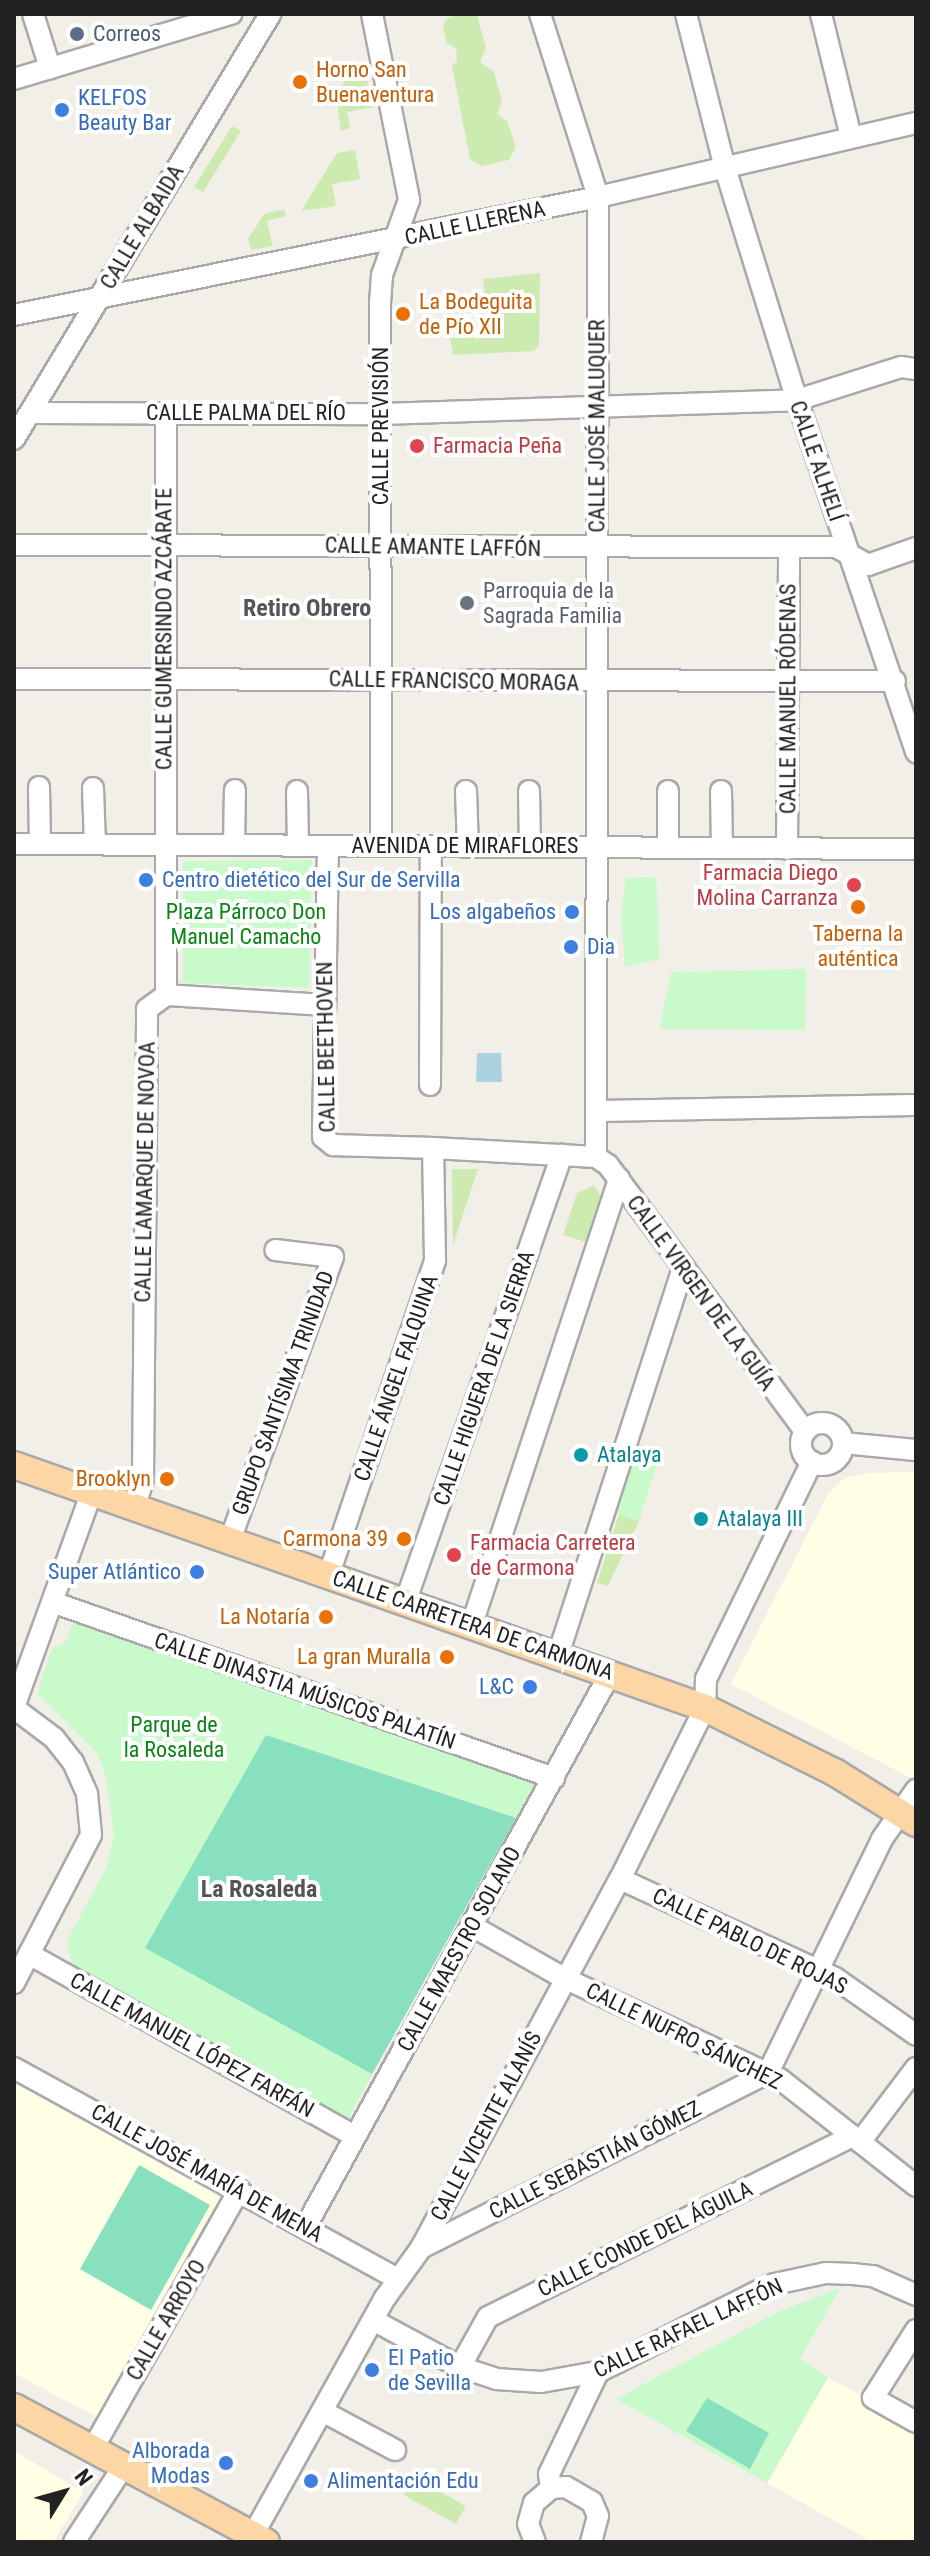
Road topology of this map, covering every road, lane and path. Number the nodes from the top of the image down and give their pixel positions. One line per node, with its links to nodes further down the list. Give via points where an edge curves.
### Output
1 (33, 14): 8 (street)
2 (231, 14): 8 (street)
3 (270, 14): 15 (street, CALLE ALBAIDA)
4 (372, 14): 14 (street, CALLE PREVISIÓN, via 409,200)
5 (540, 14): 13 (street, CALLE JOSÉ MALUQUER)
6 (686, 14): 12 (street, CALLE ALHELÍ)
7 (821, 14): 11 (street)
8 (50, 68): 9 (street)
9 (14, 79)
10 (916, 123): 11 (street, CALLE LLERENA)
11 (851, 137): 12 (street, CALLE LLERENA)
12 (725, 168): 13 (street, CALLE LLERENA); 18 (street, CALLE ALHELÍ)
13 (598, 197): 14 (street, CALLE LLERENA); 19 (street, CALLE JOSÉ MALUQUER)
14 (394, 240): 15 (street, CALLE LLERENA); 22 (street, CALLE PREVISIÓN, via 380,301)
15 (98, 300): 16 (street, CALLE LLERENA); 20 (street, CALLE ALBAIDA)
16 (14, 315)
17 (916, 369): 18 (street, CALLE PALMA DEL RÍO, via 901,367)
18 (797, 400): 19 (street, CALLE PALMA DEL RÍO); 30 (street, CALLE ALHELÍ)
19 (597, 407): 22 (street, CALLE PALMA DEL RÍO); 29 (street, CALLE JOSÉ MALUQUER)
20 (31, 413): 21 (street, CALLE PALMA DEL RÍO); 23 (street, CALLE ALBAIDA)
21 (166, 413): 22 (street, CALLE PALMA DEL RÍO); 26 (street, CALLE GUMERSINDO AZCÁRATE)
22 (382, 414): 24 (street, CALLE PREVISIÓN)
23 (14, 439)
24 (382, 544): 26 (street, CALLE AMANTE LAFFÓN); 29 (street, CALLE AMANTE LAFFÓN); 33 (street, CALLE PREVISIÓN)
25 (14, 545): 26 (street, CALLE AMANTE LAFFÓN)
26 (163, 545): 31 (street, CALLE GUMERSINDO AZCÁRATE)
27 (916, 548): 30 (street, CALLE AMANTE LAFFÓN, via 868,565)
28 (789, 549): 29 (street, CALLE AMANTE LAFFÓN); 30 (street, CALLE AMANTE LAFFÓN, via 836,547); 36 (street, CALLE MANUEL RÓDENAS)
29 (597, 550): 35 (street, CALLE JOSÉ MALUQUER)
30 (849, 554): 34 (street, CALLE ALHELÍ)
31 (165, 677): 32 (street, CALLE FRANCISCO MORAGA); 33 (street, CALLE FRANCISCO MORAGA); 49 (street, CALLE GUMERSINDO AZCÁRATE)
32 (14, 679)
33 (384, 681): 35 (street, CALLE FRANCISCO MORAGA); 53 (street, CALLE PREVISIÓN)
34 (895, 681): 36 (street, CALLE FRANCISCO MORAGA); 37 (street, CALLE ALHELÍ)
35 (596, 682): 36 (street, CALLE FRANCISCO MORAGA); 57 (street, CALLE JOSÉ MALUQUER)
36 (788, 682): 60 (street, CALLE MANUEL RÓDENAS)
37 (916, 752)
38 (39, 787): 47 (street)
39 (93, 788): 48 (street)
40 (235, 790): 50 (street)
41 (297, 791): 51 (street)
42 (466, 791): 55 (street)
43 (529, 791): 56 (street)
44 (668, 791): 58 (street)
45 (721, 791): 59 (street)
46 (14, 844): 47 (street, AVENIDA DE MIRAFLORES)
47 (40, 844): 48 (street, AVENIDA DE MIRAFLORES)
48 (95, 844): 49 (street, AVENIDA DE MIRAFLORES)
49 (163, 845): 50 (street, AVENIDA DE MIRAFLORES); 62 (street)
50 (234, 845): 51 (street, AVENIDA DE MIRAFLORES)
51 (298, 846): 52 (street, AVENIDA DE MIRAFLORES)
52 (328, 846): 53 (street, AVENIDA DE MIRAFLORES); 63 (street, CALLE BEETHOVEN)
53 (381, 846): 54 (street, AVENIDA DE MIRAFLORES)
54 (431, 846): 55 (street, AVENIDA DE MIRAFLORES); 64 (street)
55 (468, 847): 56 (street, AVENIDA DE MIRAFLORES)
56 (530, 847): 57 (street, AVENIDA DE MIRAFLORES)
57 (595, 847): 58 (street, AVENIDA DE MIRAFLORES); 66 (street, CALLE JOSÉ MALUQUER)
58 (668, 848): 59 (street, AVENIDA DE MIRAFLORES)
59 (722, 848): 60 (street, AVENIDA DE MIRAFLORES)
60 (787, 849): 61 (street, AVENIDA DE MIRAFLORES)
61 (916, 849)
62 (166, 995): 63 (street); 79 (street, CALLE LAMARQUE DE NOVOA, via 147,1009 143,1479)
63 (323, 1005): 67 (street, CALLE BEETHOVEN, via 323,1137 333,1145)
64 (430, 1085)
65 (916, 1105): 66 (street)
66 (597, 1111): 69 (street, CALLE JOSÉ MALUQUER)
67 (433, 1148): 68 (street); 81 (street, CALLE ÁNGEL FALQUINA, via 435,1260)
68 (562, 1155): 69 (street); 82 (street, CALLE HIGUERA DE LA SIERRA)
69 (596, 1157): 70 (street, CALLE VIRGEN DE LA GUÍA)
70 (619, 1179): 72 (street, CALLE VIRGEN DE LA GUÍA); 84 (street)
71 (275, 1250): 80 (street, GRUPO SANTÍSIMA TRINIDAD, via 333,1257)
72 (683, 1269): 73 (street, CALLE VIRGEN DE LA GUÍA); 85 (street)
73 (805, 1431): 74 (street, via 826,1423 838,1430); 76 (street, via 802,1447)
74 (843, 1443): 75 (street); 76 (street, via 836,1460)
75 (916, 1450)
76 (812, 1462): 88 (street, CALLE VICENTE ALANÍS, via 706,1679)
77 (14, 1465): 78 (main road, CALLE CARRETERA DE CARMONA)
78 (92, 1492): 79 (main road, CALLE CARRETERA DE CARMONA); 83 (street)
79 (135, 1507): 80 (main road, CALLE CARRETERA DE CARMONA)
80 (230, 1540): 81 (main road, CALLE CARRETERA DE CARMONA)
81 (329, 1574): 82 (main road, CALLE CARRETERA DE CARMONA)
82 (406, 1600): 84 (main road, CALLE CARRETERA DE CARMONA)
83 (55, 1603): 87 (street); 89 (street, CALLE DINASTIA MÚSICOS PALATÍN)
84 (472, 1624): 85 (main road, CALLE CARRETERA DE CARMONA)
85 (558, 1655): 86 (main road, CALLE CARRETERA DE CARMONA)
86 (611, 1672): 88 (main road, CALLE CARRETERA DE CARMONA); 89 (street, CALLE MAESTRO SOLANO)
87 (14, 1708): 94 (street, via 54,1738 73,1762 87,1794 91,1835)
88 (705, 1708): 91 (main road, CALLE CARRETERA DE CARMONA, via 836,1773); 92 (street, CALLE VICENTE ALANÍS)
89 (554, 1778): 93 (street, CALLE MAESTRO SOLANO)
90 (916, 1790): 91 (street)
91 (908, 1817): 95 (street)
92 (620, 1879): 95 (street, CALLE PABLO DE ROJAS); 96 (street, CALLE VICENTE ALANÍS)
93 (472, 1926): 96 (street, CALLE NUFRO SÁNCHEZ); 102 (street, CALLE MAESTRO SOLANO)
94 (29, 1954): 97 (street); 102 (street, CALLE MANUEL LÓPEZ FARFÁN)
95 (816, 1971): 98 (street, CALLE PABLO DE ROJAS, via 835,1978); 101 (street)
96 (564, 1978): 101 (street, CALLE NUFRO SÁNCHEZ); 107 (street, CALLE VICENTE ALANÍS)
97 (14, 1983)
98 (916, 2035)
99 (14, 2068): 105 (street, CALLE JOSÉ MARÍA DE MENA)
100 (916, 2068): 103 (street)
101 (768, 2073): 103 (street, CALLE NUFRO SÁNCHEZ); 107 (street, CALLE SEBASTIÁN GÓMEZ)
102 (355, 2136): 106 (street, CALLE MAESTRO SOLANO)
103 (856, 2139): 104 (street, CALLE NUFRO SÁNCHEZ); 112 (street, CALLE CONDE DEL ÁGUILA, via 488,2317)
104 (916, 2186)
105 (239, 2190): 106 (street, CALLE JOSÉ MARÍA DE MENA); 117 (street, CALLE ARROYO)
106 (306, 2226): 108 (street, CALLE JOSÉ MARÍA DE MENA)
107 (421, 2248): 108 (street, CALLE VICENTE ALANÍS)
108 (398, 2279): 110 (street, CALLE VICENTE ALANÍS)
109 (916, 2295): 113 (street, CALLE RAFAEL LAFFÓN, via 873,2276 853,2274 826,2273 770,2285)
110 (373, 2320): 112 (street, CALLE RAFAEL LAFFÓN); 115 (street, CALLE VICENTE ALANÍS)
111 (916, 2330): 116 (street, via 873,2398)
112 (460, 2367): 113 (street, CALLE RAFAEL LAFFÓN, via 517,2382 571,2380)
113 (598, 2372): 120 (street, via 549,2474)
114 (14, 2407): 117 (main road)
115 (322, 2411): 118 (street); 121 (street, CALLE VICENTE ALANÍS)
116 (916, 2422)
117 (92, 2450): 119 (main road)
118 (395, 2450)
119 (123, 2467): 121 (main road); 122 (street)
120 (551, 2488): 123 (street, via 529,2513); 124 (street, via 566,2487 592,2502 598,2516)
121 (260, 2540)
122 (74, 2542)
123 (535, 2542)
124 (591, 2542)

